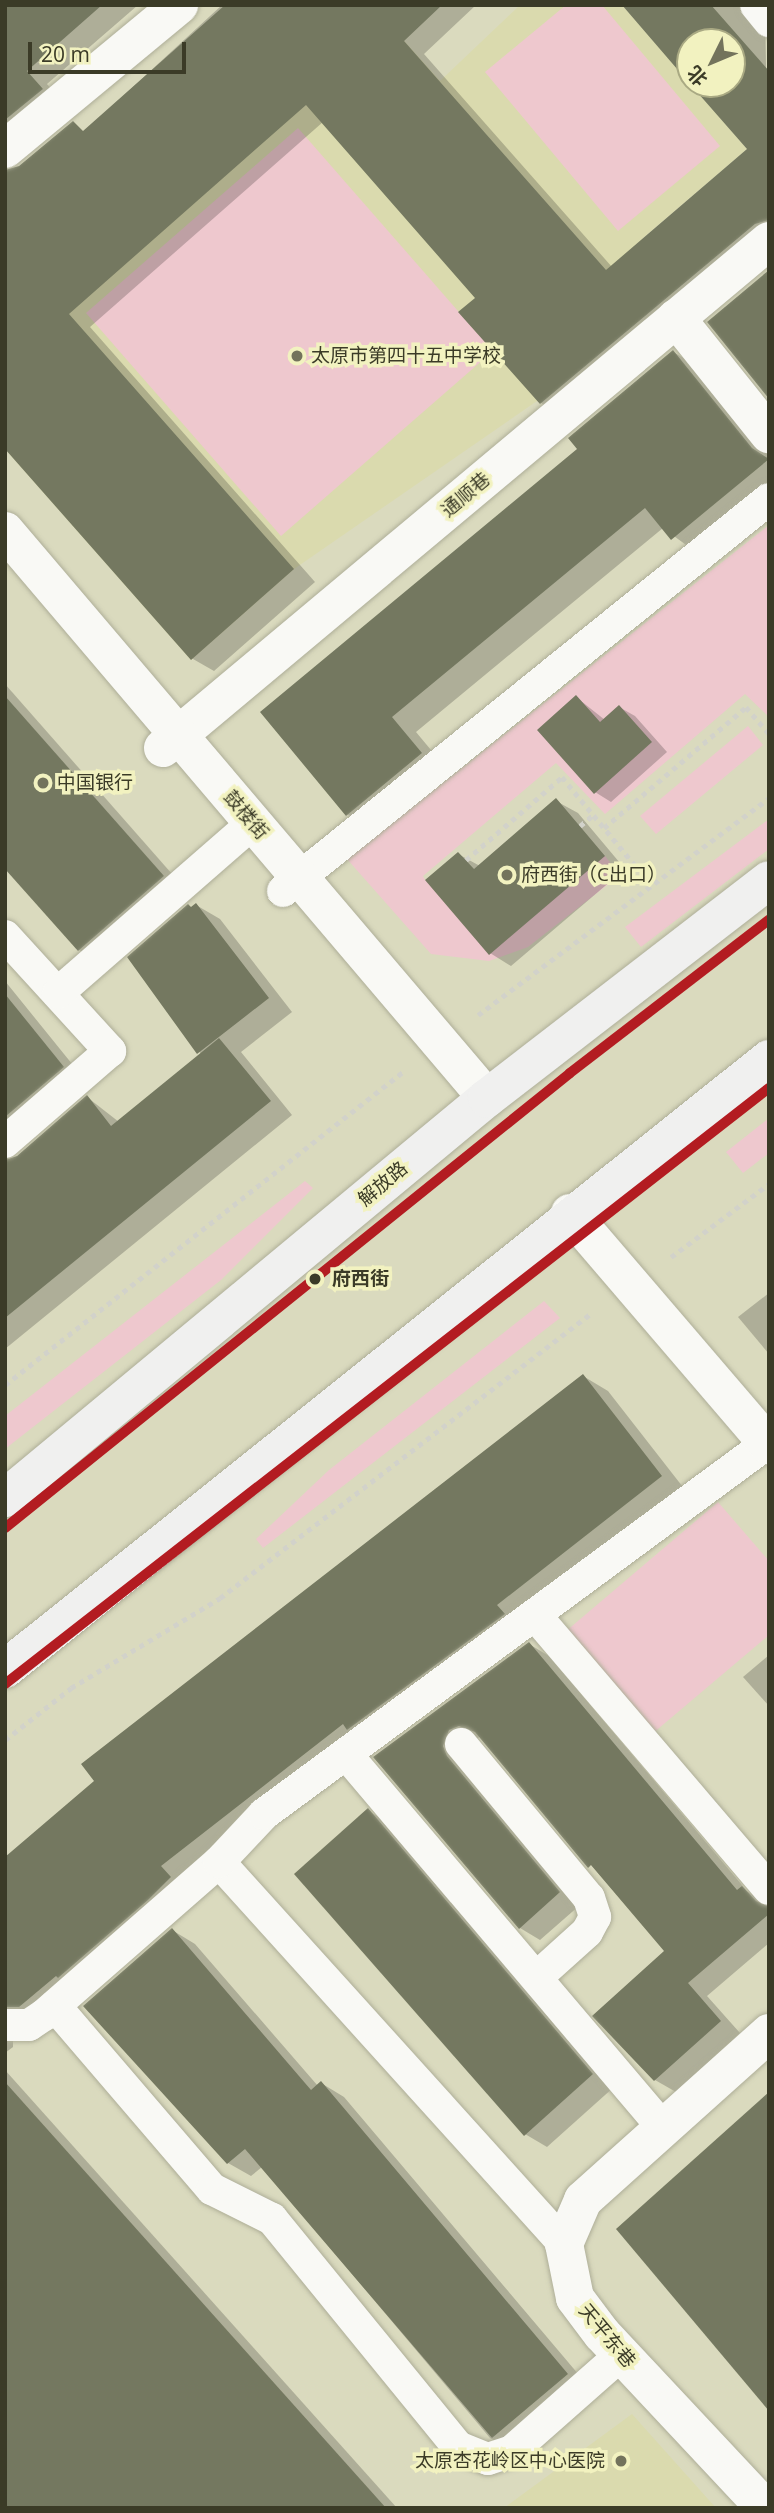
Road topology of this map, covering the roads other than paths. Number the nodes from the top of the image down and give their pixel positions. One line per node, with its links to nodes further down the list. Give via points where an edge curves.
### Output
1 (179, 5): 4 (street)
2 (756, 5): 3 (lane)
3 (769, 21)
4 (5, 149)
5 (769, 241): 6 (street, 通顺巷)
6 (676, 318): 7 (street); 11 (street, 通顺巷)
7 (769, 434)
8 (769, 499): 14 (lane)
9 (5, 531): 11 (street, 鼓楼街)
10 (5, 561): 11 (street, 鼓楼街)
11 (170, 742): 12 (street, 鼓楼街)
12 (245, 830): 14 (street, 鼓楼街); 16 (lane)
13 (769, 880): 18 (main road, 解放路)
14 (291, 884): 18 (street, 鼓楼街)
15 (5, 936): 16 (lane)
16 (58, 993): 19 (lane, via 110,1051)
17 (769, 1059): 20 (main road)
18 (478, 1105): 22 (main road, 解放路)
19 (5, 1142)
20 (570, 1213): 21 (street); 24 (main road)
21 (768, 1444): 23 (lane)
22 (5, 1498)
23 (535, 1615): 26 (lane); 28 (lane)
24 (5, 1669)
25 (461, 1744): 29 (lane, via 589,1898 595,1917 587,1932)
26 (346, 1754): 27 (lane, via 264,1814); 29 (lane)
27 (219, 1862): 30 (lane); 34 (lane)
28 (769, 1889)
29 (537, 1977): 33 (lane)
30 (55, 2006): 31 (lane, via 29,2025); 35 (lane, via 212,2189 272,2219 458,2447 488,2459 512,2451)
31 (5, 2025)
32 (769, 2033): 33 (street)
33 (663, 2128): 34 (street, via 583,2200)
34 (564, 2244): 35 (street, 天平东巷, via 575,2298)
35 (621, 2355): 36 (street, 天平东巷)
36 (765, 2508)

